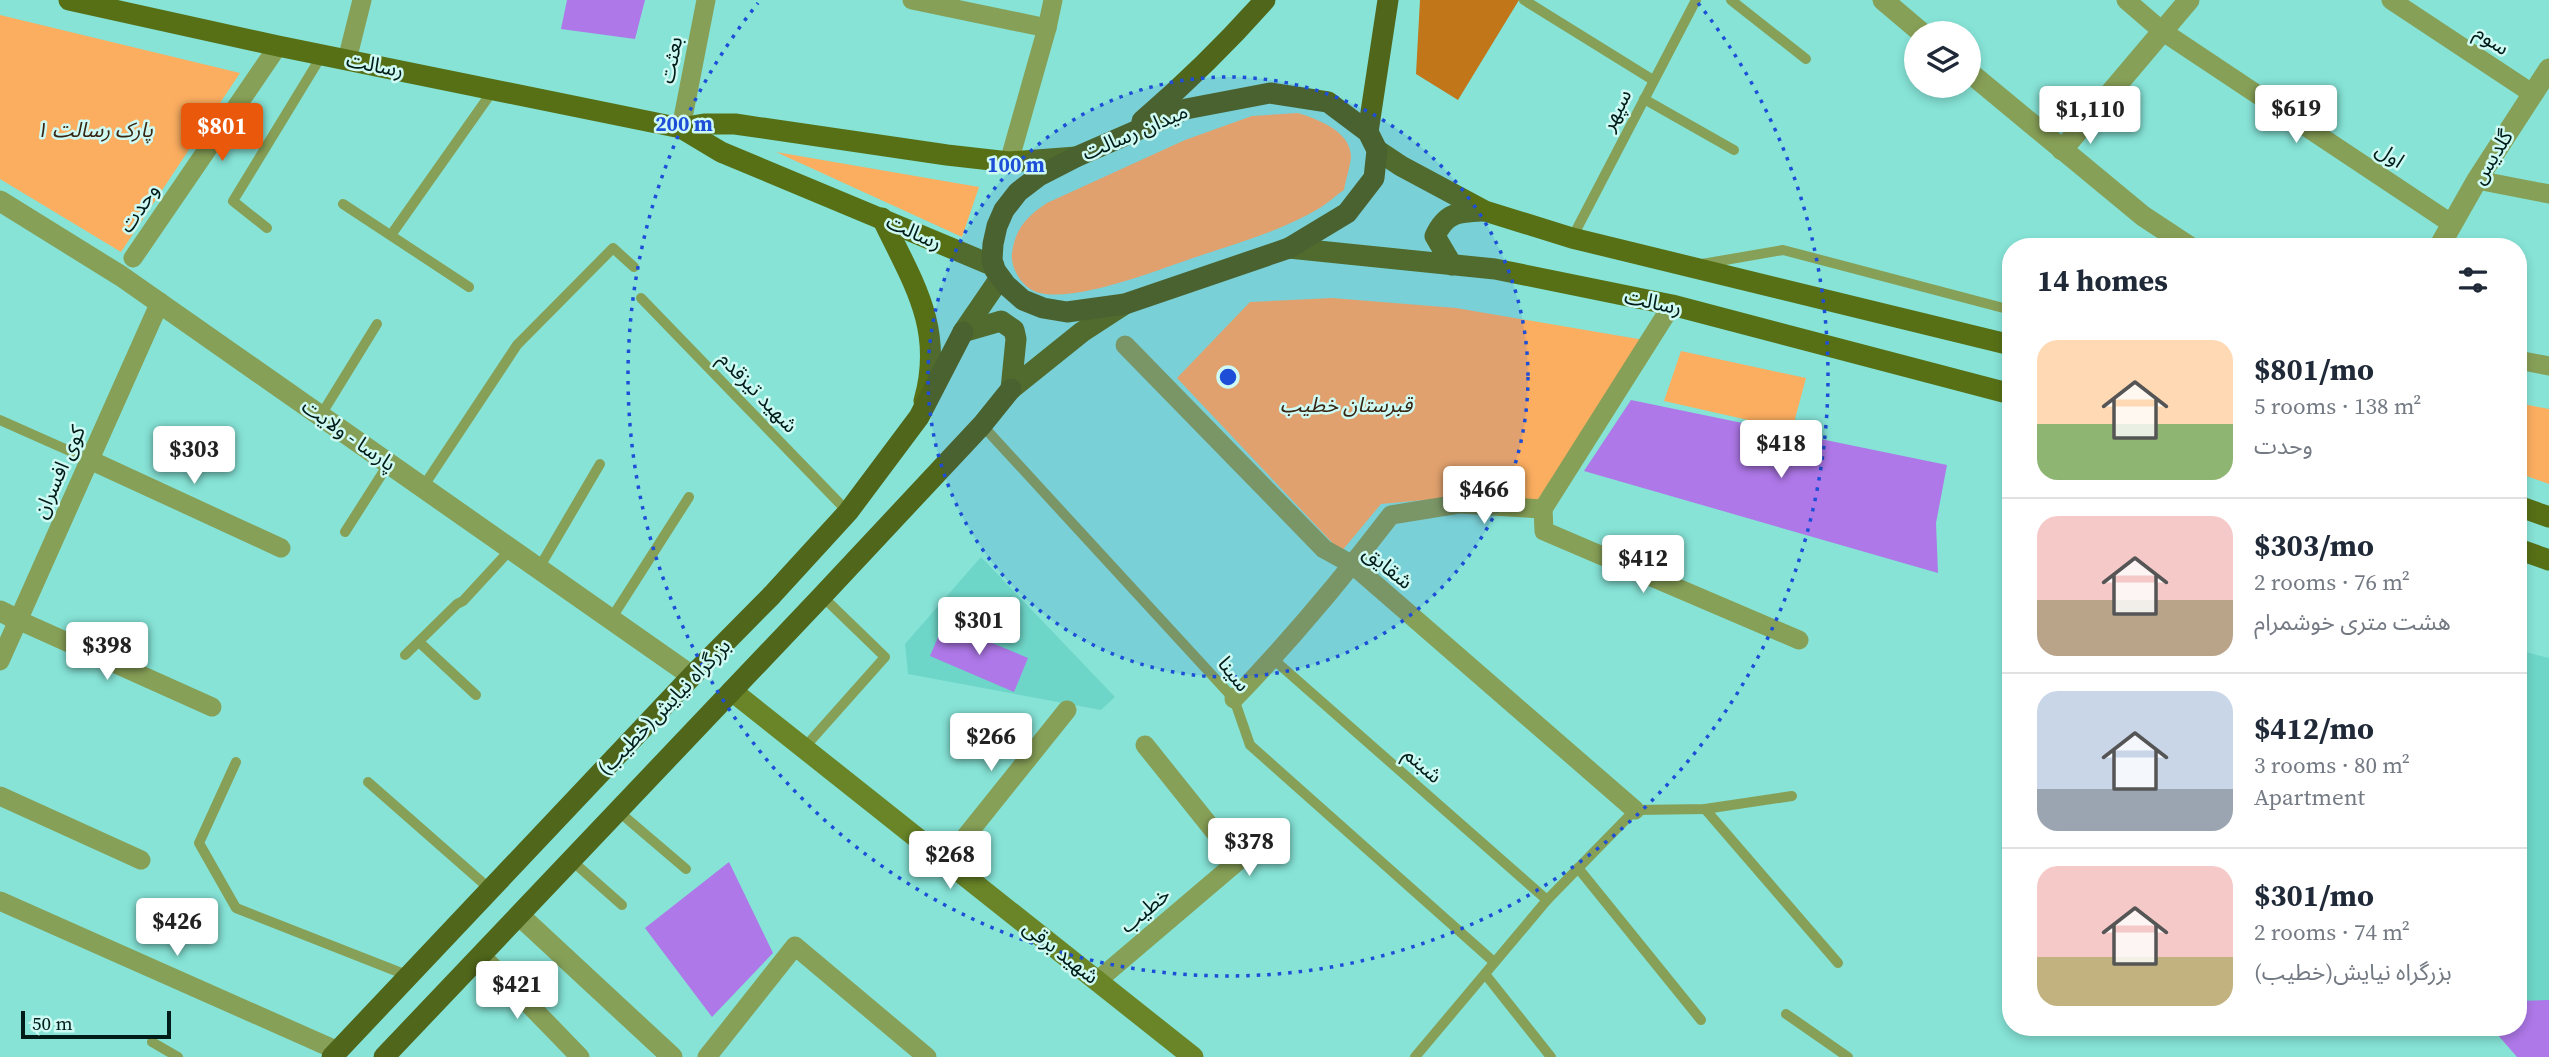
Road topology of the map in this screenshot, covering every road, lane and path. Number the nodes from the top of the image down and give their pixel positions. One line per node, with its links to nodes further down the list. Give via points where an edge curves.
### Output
1 (69, 0): 18 (main road, رسالت)
2 (362, 0): 20 (street)
3 (706, 0): 28 (street, بعثت)
4 (912, 0): 16 (street)
5 (1053, 0): 16 (street)
6 (1265, 0): 29 (highway, via 1183,86)
7 (1388, 0): 30 (highway)
8 (1524, 0): 23 (lane)
9 (1696, 0): 23 (lane, سپهر)
10 (1731, 0): 21 (lane)
11 (1882, 0): 15 (street)
12 (2126, 0): 17 (street, اول)
13 (2189, 0): 17 (street)
14 (2391, 0): 26 (street, سوم)
15 (1907, 21)
16 (1047, 28): 34 (street)
17 (2162, 32): 32 (street); 41 (street, اول)
18 (278, 46): 19 (main road, رسالت); 48 (street, وحدت)
19 (323, 54): 20 (main road, رسالت); 42 (lane, via 233,201)
20 (348, 60): 25 (main road, رسالت)
21 (1805, 60)
22 (2549, 69): 26 (street, گلدیس)
23 (1653, 80): 27 (lane, سپهر)
24 (1981, 82): 32 (street)
25 (494, 89): 28 (main road, رسالت); 43 (lane)
26 (2533, 94): 35 (street, گلدیس)
27 (1644, 99): 31 (lane); 44 (lane, سپهر)
28 (681, 128): 34 (main road, رسالت, via 736,124); 40 (main road, رسالت, via 721,152)
29 (1122, 138): 30 (highway, میدان رسالت, via 1186,109 1270,93 1328,102); 33 (highway, میدان رسالت)
30 (1372, 141): 39 (main road, رسالت, via 1401,166); 47 (highway, via 1374,178 1348,214)
31 (1734, 150)
32 (2062, 150): 45 (street)
33 (1076, 157): 34 (main road, رسالت); 52 (highway, میدان رسالت, via 1018,192 1004,210 992,260)
34 (1009, 162)
35 (2477, 180): 36 (street); 41 (street, گلدیس)
36 (2549, 194)
37 (0, 201): 55 (street, پارسا - ولایت)
38 (343, 204): 43 (lane)
39 (1485, 211): 44 (main road, رسالت); 49 (main road, via 1457,212 1441,223 1435,236)
40 (882, 218): 52 (main road, رسالت); 68 (main road, via 921,300 932,343 929,382)
41 (2452, 224): 46 (street, گلدیس)
42 (267, 228)
43 (391, 235): 53 (lane)
44 (1572, 238): 51 (main road, رسالت)
45 (2176, 238)
46 (2444, 238)
47 (1289, 248): 49 (main road, رسالت); 56 (highway)
48 (133, 258)
49 (1452, 265): 57 (main road, رسالت, via 1496,269)
50 (634, 267): 74 (lane, via 613,248 517,345)
51 (1687, 267): 58 (lane, via 1783,250); 61 (main road, رسالت)
52 (997, 272): 56 (highway, via 1023,300 1043,308 1067,312); 60 (main road)
53 (469, 286)
54 (641, 298): 78 (lane, شهید تیزقدم)
55 (160, 303): 67 (street, پارسا - ولایت); 71 (street, کوی افسران)
56 (1125, 304): 65 (main road, via 1082,331)
57 (1672, 305): 66 (main road, رسالت); 76 (street)
58 (2002, 308)
59 (377, 324): 67 (lane)
60 (963, 332): 65 (main road, via 1001,321 1014,330); 68 (highway, بزرگراه نیایش(خطیب))
61 (2002, 343)
62 (1125, 345): 85 (street, شقایق, via 1324,550)
63 (2527, 362): 64 (street)
64 (2549, 366)
65 (1012, 389): 70 (highway, بزرگراه نیایش(خطیب))
66 (2002, 392)
67 (320, 415): 72 (street, پارسا - ولایت)
68 (919, 417): 78 (highway, بزرگراه نیایش(خطیب))
69 (0, 420): 71 (lane)
70 (982, 425): 87 (highway, بزرگراه نیایش(خطیب)); 98 (lane, سینا)
71 (90, 460): 81 (street); 88 (street, کوی افسران)
72 (389, 463): 74 (street, پارسا - ولایت); 80 (lane)
73 (600, 464): 86 (lane)
74 (423, 486): 82 (street, پارسا - ولایت)
75 (689, 497): 89 (lane)
76 (1543, 509): 85 (street, via 1459,504 1391,515); 90 (street, via 1544,531)
77 (2527, 509): 79 (main road)
78 (848, 512): 95 (highway, بزرگراه نیایش(خطیب))
79 (2549, 517)
80 (345, 532)
81 (281, 548)
82 (511, 548): 86 (street, پارسا - ولایت); 91 (lane)
83 (2527, 552): 84 (main road)
84 (2549, 560)
85 (1353, 565): 93 (street); 108 (street, شقایق)
86 (539, 568): 89 (street, پارسا - ولایت)
87 (822, 596): 96 (highway, بزرگراه نیایش(خطیب)); 102 (lane, via 885,657)
88 (9, 615): 94 (street, کوی افسران); 99 (street)
89 (611, 619): 95 (street, پارسا - ولایت)
90 (1798, 640)
91 (419, 642): 92 (lane); 97 (lane)
92 (405, 655)
93 (1273, 659): 98 (street); 116 (lane, شبنم)
94 (0, 661)
95 (692, 676): 115 (highway, بزرگراه نیایش(خطیب))
96 (732, 691): 102 (main road, شهید برقی); 109 (highway, بزرگراه نیایش(خطیب))
97 (476, 695)
98 (1234, 699): 121 (lane, سینا, via 1250,745)
99 (212, 707)
100 (1067, 710): 112 (street)
101 (1146, 745): 125 (street, خطیب, via 1238,861)
102 (804, 748): 112 (main road, شهید برقی)
103 (236, 762): 124 (lane, via 199,843 236,908)
104 (368, 782): 115 (lane)
105 (0, 796): 110 (street)
106 (1792, 796): 107 (lane)
107 (1705, 809): 108 (lane); 122 (lane)
108 (1635, 810): 113 (lane)
109 (618, 811): 111 (highway, بزرگراه نیایش(خطیب)); 114 (lane)
110 (141, 860)
111 (571, 860): 118 (lane); 119 (highway, بزرگراه نیایش(خطیب))
112 (946, 861): 125 (main road, شهید برقی)
113 (1578, 868): 116 (lane); 127 (lane)
114 (686, 869)
115 (492, 890): 124 (highway, بزرگراه نیایش(خطیب))
116 (1547, 900): 121 (lane)
117 (0, 901): 129 (street)
118 (622, 905)
119 (520, 916): 120 (highway, بزرگراه نیایش(خطیب)); 133 (street)
120 (482, 956): 131 (highway, بزرگراه نیایش(خطیب)); 132 (street)
121 (1494, 962): 123 (lane)
122 (1838, 963)
123 (1485, 974): 137 (lane); 138 (lane)
124 (410, 977): 129 (highway, بزرگراه نیایش(خطیب))
125 (1097, 981): 136 (main road, شهید برقی)
126 (1786, 1014): 139 (lane)
127 (1701, 1020)
128 (152, 1042): 130 (lane)
129 (335, 1054)
130 (178, 1057)
131 (384, 1057)
132 (580, 1057)
133 (672, 1057)
134 (707, 1057): 135 (street, via 795,946)
135 (927, 1057)
136 (1193, 1057)
137 (1415, 1057)
138 (1551, 1057)
139 (1848, 1057)

